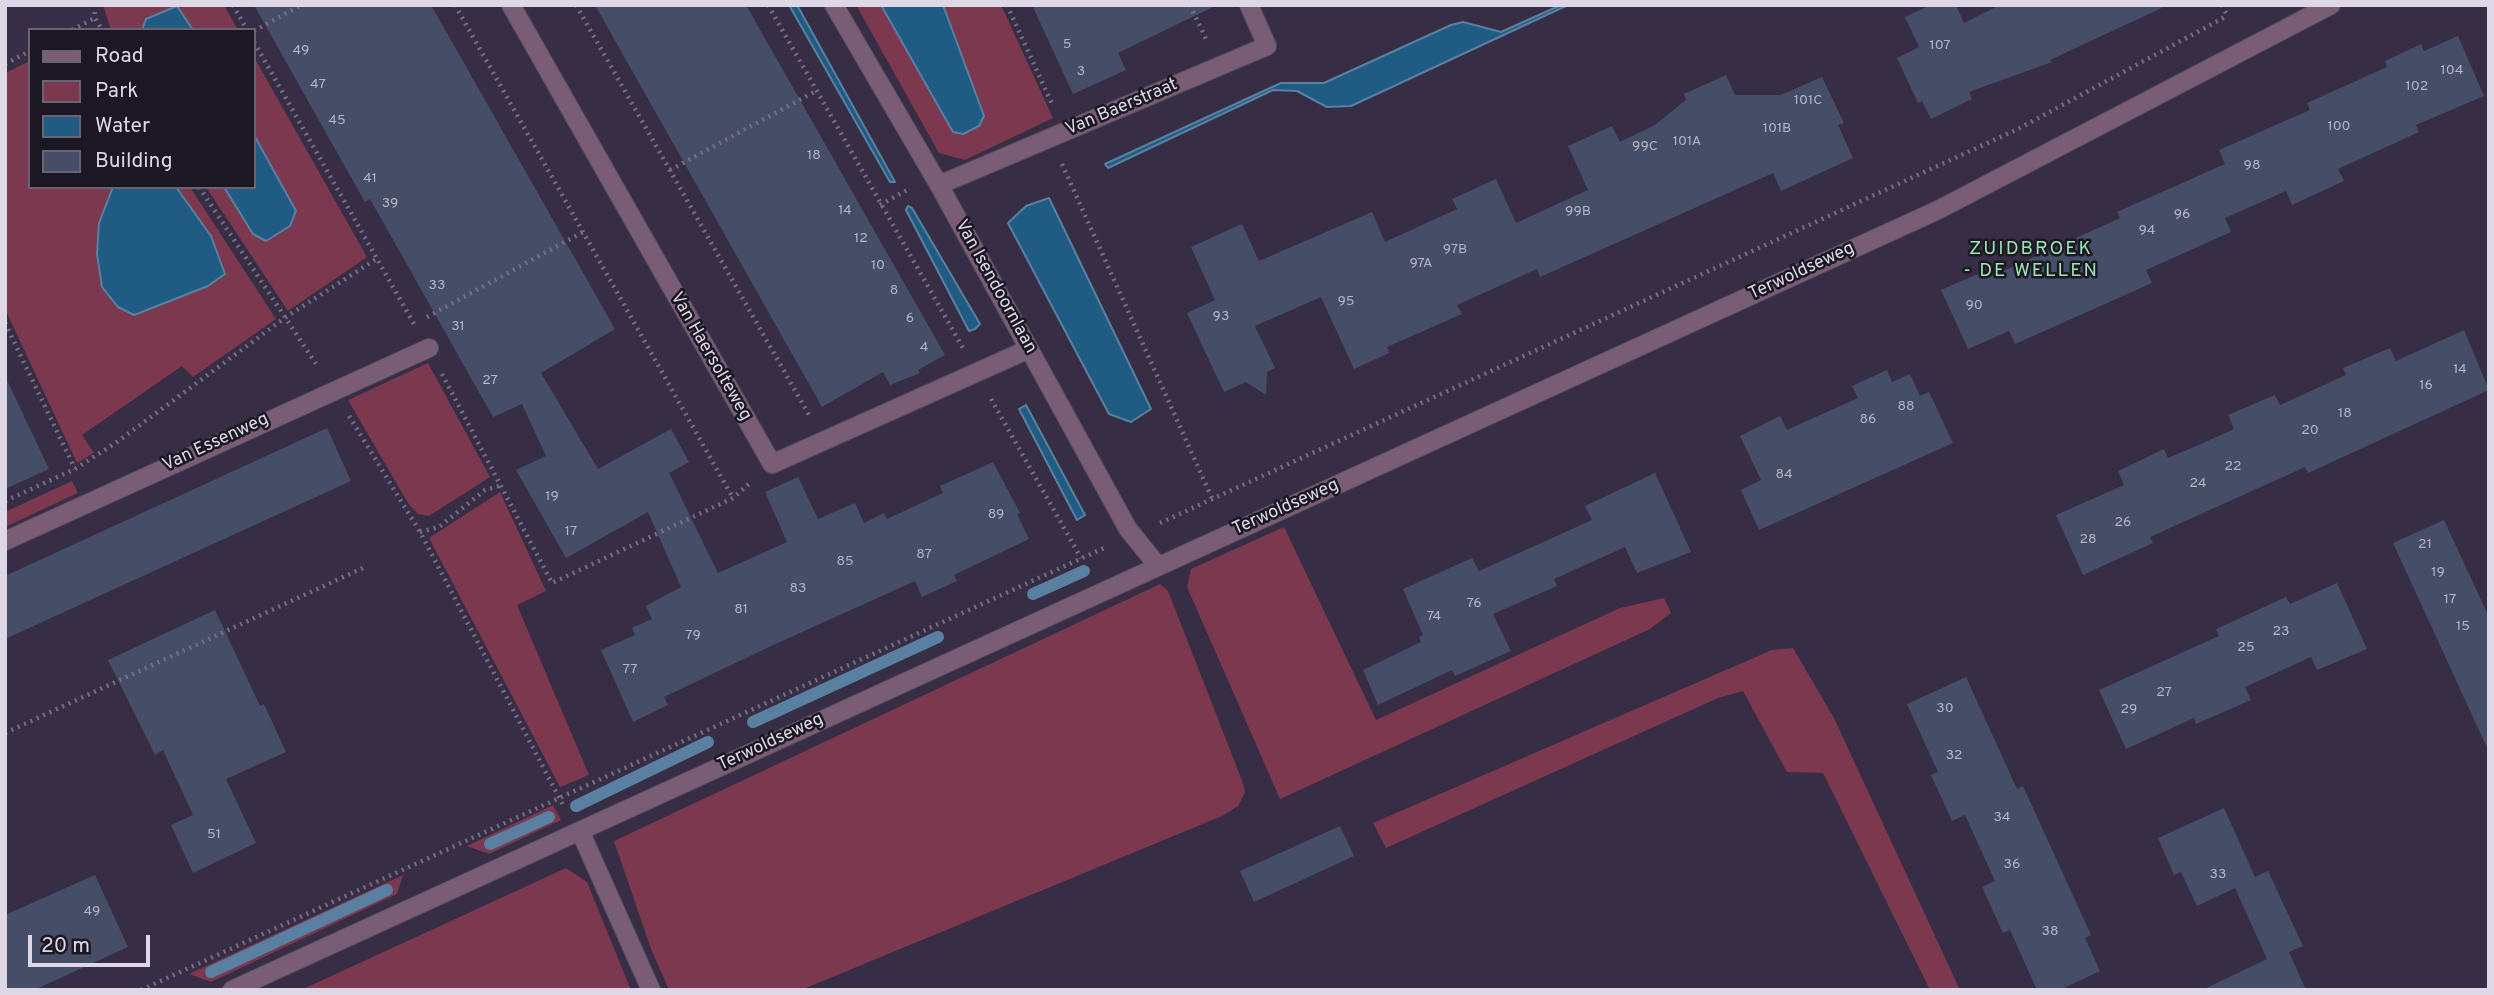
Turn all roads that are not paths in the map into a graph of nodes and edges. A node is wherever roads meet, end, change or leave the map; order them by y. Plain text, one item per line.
1 (511, 5) edge
2 (834, 5) edge
3 (2331, 5) edge
4 (1252, 6) edge
5 (2305, 11) edge
6 (939, 185) junction
7 (429, 348) road end
8 (1029, 349) junction
9 (5, 541) edge
10 (1158, 566) junction
11 (580, 831) junction
12 (232, 990) edge
13 (651, 990) edge

1 - 8 street, Van Haersolteweg
2 - 6 street, Van Isendoornlaan
3 - 5 street, Terwoldseweg
4 - 6 street, Van Baerstraat
5 - 10 street, Terwoldseweg
6 - 8 street, Van Isendoornlaan
7 - 9 street, Van Essenweg
8 - 10 street, Van Isendoornlaan
10 - 11 street, Terwoldseweg
11 - 12 street, Terwoldseweg
11 - 13 street

